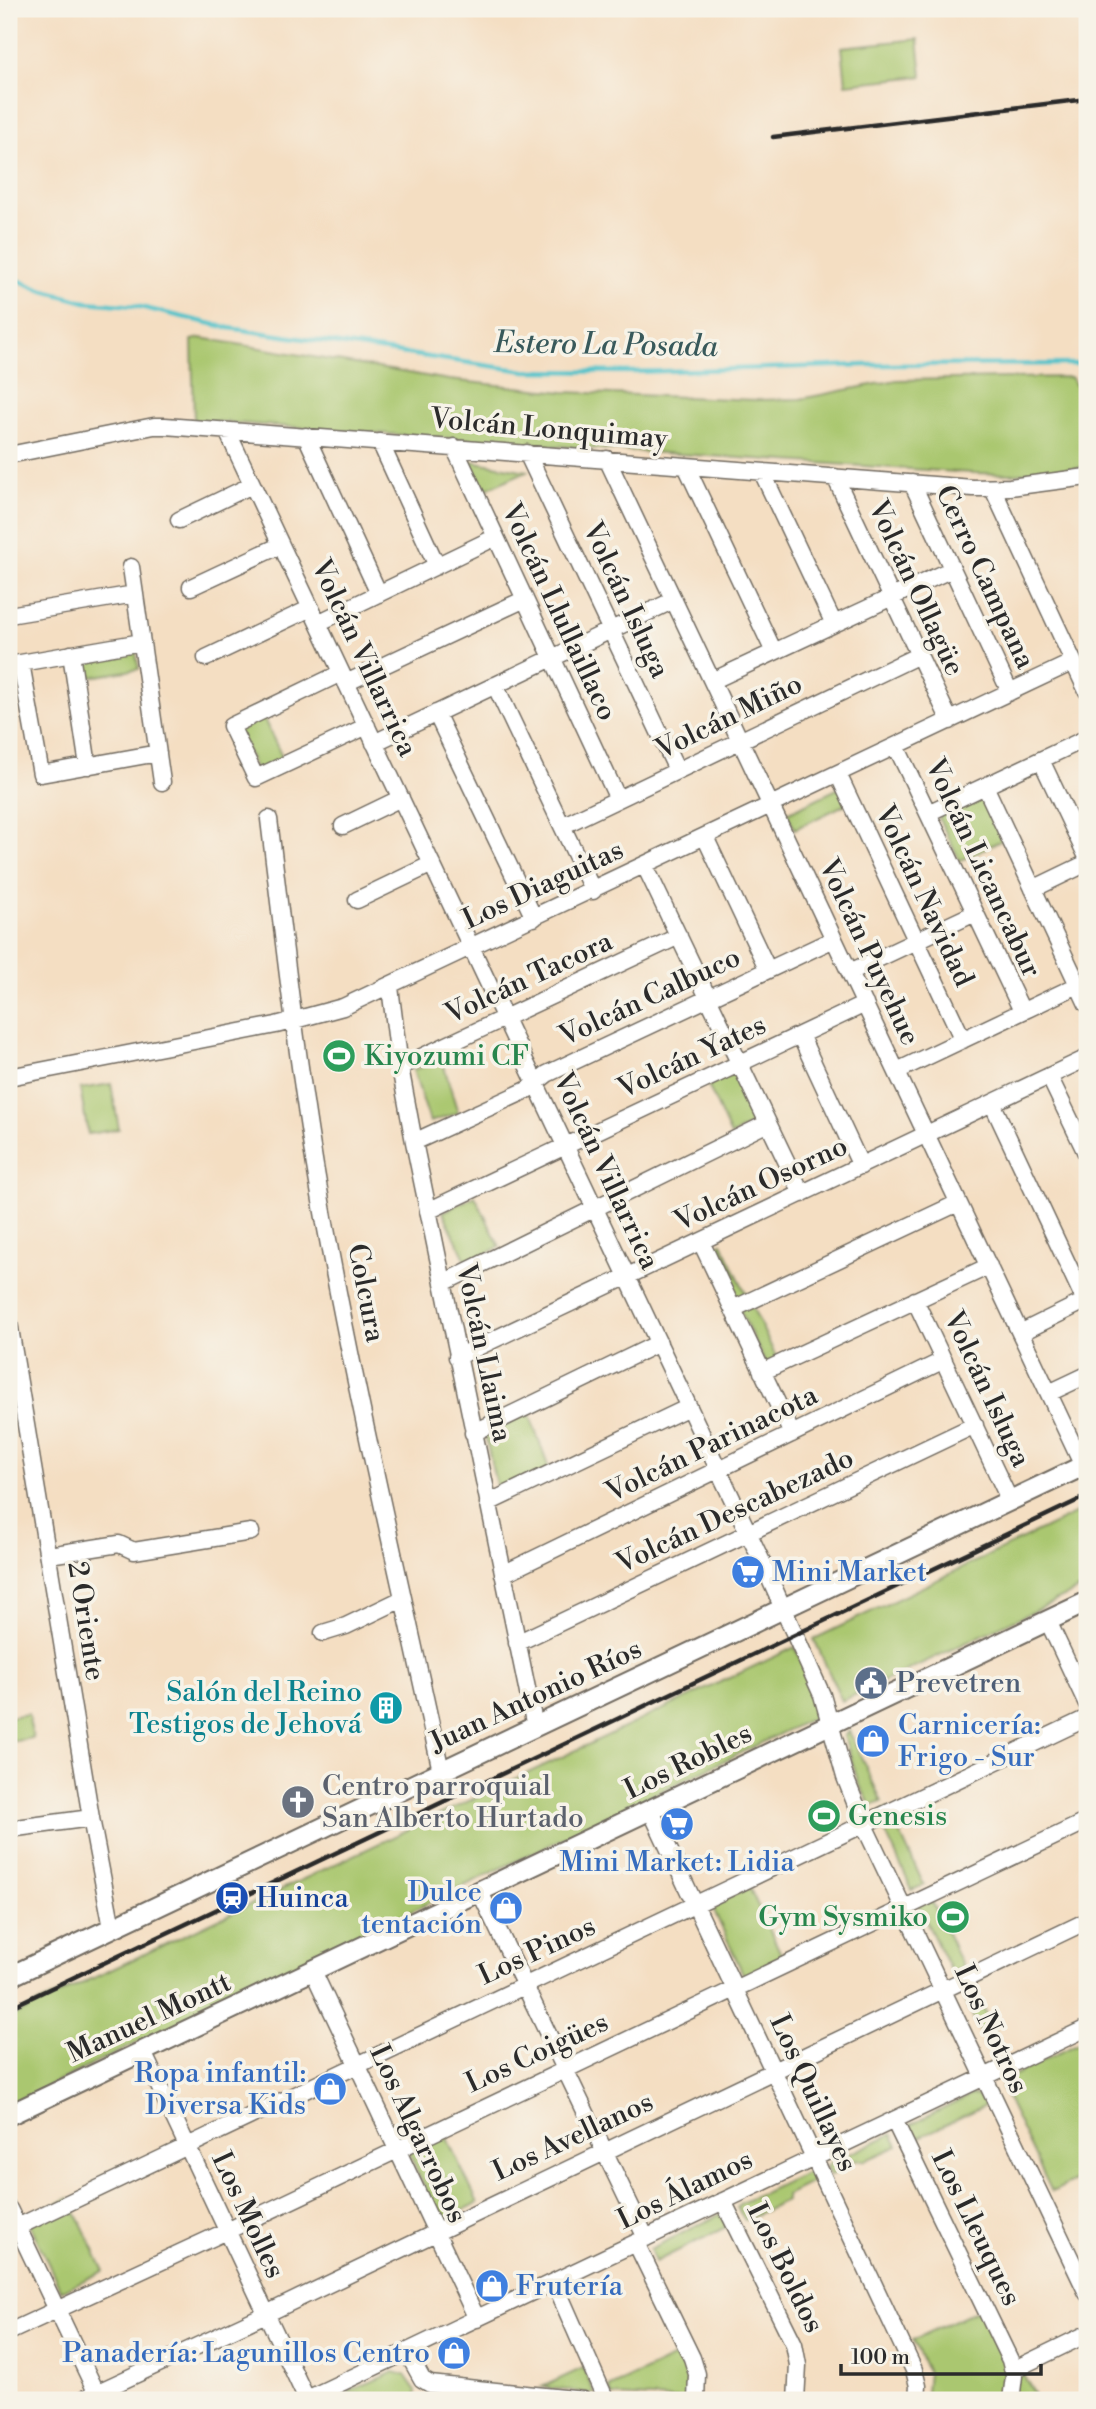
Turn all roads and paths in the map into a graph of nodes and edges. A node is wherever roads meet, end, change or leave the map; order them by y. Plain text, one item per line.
1 (227, 431) junction
2 (306, 436) junction
3 (380, 442) junction
4 (454, 447) junction
5 (527, 453) junction
6 (9, 455) edge
7 (607, 459) junction
8 (686, 466) junction
9 (762, 472) junction
10 (835, 477) junction
11 (1087, 477) edge
12 (912, 483) junction
13 (252, 485) junction
14 (993, 489) junction
15 (179, 520) dead end
16 (496, 537) junction
17 (281, 544) junction
18 (437, 566) junction
19 (131, 567) dead end
20 (952, 569) junction
21 (191, 587) dead end
22 (135, 594) junction
23 (379, 594) junction
24 (891, 597) junction
25 (525, 599) junction
26 (674, 600) junction
27 (310, 608) junction
28 (9, 615) edge
29 (318, 623) junction
30 (834, 624) junction
31 (611, 630) junction
32 (142, 642) junction
33 (774, 652) junction
34 (71, 654) junction
35 (919, 655) junction
36 (206, 658) dead end
37 (552, 658) junction
38 (1073, 662) junction
39 (15, 664) edge
40 (344, 678) junction
41 (712, 681) junction
42 (495, 685) junction
43 (1087, 691) edge
44 (1010, 692) junction
45 (436, 713) junction
46 (950, 721) junction
47 (366, 726) junction
48 (1087, 738) edge
49 (740, 740) junction
50 (374, 743) junction
51 (896, 746) junction
52 (158, 754) junction
53 (1041, 760) junction
54 (88, 766) junction
55 (677, 770) junction
56 (838, 774) junction
57 (162, 782) dead end
58 (985, 786) junction
59 (401, 798) junction
60 (618, 799) junction
61 (771, 806) junction
62 (928, 813) junction
63 (269, 819) dead end
64 (343, 826) dead end
65 (562, 826) junction
66 (705, 837) junction
67 (1087, 857) edge
68 (1087, 863) edge
69 (432, 864) junction
70 (645, 866) junction
71 (1033, 889) junction
72 (593, 891) junction
73 (357, 900) dead end
74 (975, 913) junction
75 (534, 918) junction
76 (679, 936) junction
77 (834, 939) junction
78 (916, 941) junction
79 (471, 948) junction
80 (768, 970) junction
81 (850, 972) junction
82 (1078, 985) junction
83 (390, 987) junction
84 (709, 998) junction
85 (865, 1004) junction
86 (1087, 1004) edge
87 (1022, 1012) junction
88 (505, 1018) junction
89 (294, 1020) junction
90 (800, 1035) junction
91 (963, 1040) junction
92 (1087, 1058) edge
93 (740, 1063) junction
94 (400, 1066) junction
95 (897, 1071) junction
96 (1049, 1076) junction
97 (9, 1077) edge
98 (536, 1083) junction
99 (992, 1103) junction
100 (768, 1123) junction
101 (927, 1135) junction
102 (414, 1142) junction
103 (566, 1146) junction
104 (1086, 1150) edge
105 (861, 1166) junction
106 (802, 1194) junction
107 (958, 1203) junction
108 (595, 1208) junction
109 (428, 1211) junction
110 (701, 1242) junction
111 (989, 1266) junction
112 (627, 1277) junction
113 (443, 1283) junction
114 (915, 1300) junction
115 (1086, 1300) edge
116 (733, 1309) junction
117 (9, 1322) edge
118 (1020, 1333) junction
119 (659, 1343) junction
120 (457, 1357) junction
121 (944, 1360) junction
122 (762, 1372) junction
123 (1087, 1375) edge
124 (1049, 1393) junction
125 (689, 1408) junction
126 (975, 1425) junction
127 (473, 1433) junction
128 (792, 1434) junction
129 (1085, 1465) edge
130 (719, 1470) junction
131 (1010, 1501) junction
132 (488, 1503) junction
133 (251, 1532) dead end
134 (749, 1534) junction
135 (49, 1555) junction
136 (503, 1574) junction
137 (402, 1599) junction
138 (1087, 1602) edge
139 (784, 1609) junction
140 (1048, 1620) junction
141 (323, 1633) dead end
142 (517, 1643) junction
143 (811, 1668) joint
144 (1087, 1704) edge
145 (1087, 1718) edge
146 (831, 1724) junction
147 (535, 1727) junction
148 (441, 1772) junction
149 (651, 1811) junction
150 (91, 1818) junction
151 (1087, 1821) edge
152 (864, 1825) junction
153 (9, 1829) edge
154 (480, 1892) junction
155 (695, 1905) junction
156 (904, 1908) junction
157 (1087, 1921) edge
158 (112, 1928) junction
159 (313, 1971) junction
160 (9, 1977) edge
161 (525, 1986) junction
162 (734, 1988) junction
163 (943, 1990) junction
164 (1087, 2028) edge
165 (143, 2052) junction
166 (357, 2066) junction
167 (565, 2069) junction
168 (773, 2071) junction
169 (984, 2077) junction
170 (9, 2115) edge
171 (894, 2120) junction
172 (187, 2147) junction
173 (396, 2148) junction
174 (604, 2151) junction
175 (814, 2158) junction
176 (723, 2201) junction
177 (9, 2209) edge
178 (13, 2229) edge
179 (227, 2231) junction
180 (436, 2231) junction
181 (641, 2240) junction
182 (554, 2282) junction
183 (1087, 2293) edge
184 (57, 2310) junction
185 (267, 2314) junction
186 (477, 2319) junction
187 (9, 2332) edge
188 (1087, 2334) edge
189 (407, 2352) junction
190 (1013, 2370) junction
191 (425, 2382) junction
192 (98, 2397) edge
193 (513, 2397) edge
194 (80, 2400) edge
195 (307, 2400) edge
196 (424, 2400) edge
197 (583, 2400) edge
198 (606, 2400) edge
199 (696, 2400) edge
200 (796, 2400) edge
201 (917, 2400) edge
202 (1011, 2400) edge

1 - 2 street, Volcán Lonquimay
1 - 6 street, Volcán Lonquimay
1 - 13 street, Volcán Villarrica
2 - 3 street, Volcán Lonquimay
2 - 23 street
3 - 4 street, Volcán Lonquimay
3 - 18 street
4 - 5 street, Volcán Lonquimay
4 - 16 street, Volcán Llullaillaco
5 - 7 street, Volcán Lonquimay
5 - 31 street, Volcán Isluga
7 - 8 street, Volcán Lonquimay
7 - 26 street, Volcán Puyehue
8 - 9 street, Volcán Lonquimay
8 - 33 street
9 - 10 street, Volcán Lonquimay
9 - 30 street
10 - 12 street, Volcán Lonquimay
10 - 24 street, Volcán Ollagüe
11 - 14 street, Volcán Lonquimay
12 - 14 street, Volcán Lonquimay
12 - 20 street, Cerro Campana
13 - 15 street
13 - 17 street, Volcán Villarrica
14 - 38 street
16 - 18 street
16 - 25 street, Volcán Llullaillaco
17 - 21 street
17 - 27 street, Volcán Villarrica
18 - 23 street
19 - 22 street
20 - 24 street
20 - 44 street, Cerro Campana
22 - 28 street
22 - 32 street
23 - 29 street
24 - 30 street
24 - 35 street, Volcán Ollagüe
25 - 37 street, Volcán Llullaillaco
25 - 40 street
26 - 31 street
26 - 41 street, Volcán Puyehue
27 - 29 street, Volcán Villarrica
27 - 36 street
29 - 40 street, Volcán Villarrica
30 - 33 street
31 - 37 street
31 - 55 street, Volcán Isluga
32 - 34 street
32 - 52 street
33 - 41 street
34 - 39 street
34 - 54 street
35 - 46 street, Volcán Ollagüe
35 - 49 street, Volcán Miño
37 - 42 street
37 - 60 street, Volcán Llullaillaco
38 - 43 street
38 - 44 street, Los Diaguitas
39 - 54 street
40 - 47 street, Volcán Villarrica
40 - 47 street
41 - 49 street, Volcán Puyehue
42 - 45 street
42 - 65 street
44 - 46 street, Los Diaguitas
45 - 50 street
45 - 75 street
46 - 51 street, Los Diaguitas
47 - 50 street, Volcán Villarrica
48 - 53 street
49 - 55 street, Volcán Miño
49 - 61 street, Volcán Puyehue
50 - 59 street, Volcán Villarrica
51 - 56 street, Los Diaguitas
51 - 62 street, Volcán Licancabur
52 - 54 street
52 - 57 street
53 - 58 street
53 - 67 street
55 - 60 street, Volcán Miño
56 - 61 street, Los Diaguitas
56 - 78 street, Volcán Navidad
58 - 62 street
58 - 71 street
59 - 64 street
59 - 69 street, Volcán Villarrica
60 - 65 street, Volcán Miño
61 - 66 street, Los Diaguitas
61 - 77 street, Volcán Puyehue
62 - 74 street, Volcán Licancabur
63 - 89 street, Colcura
65 - 72 street
66 - 70 street, Los Diaguitas
66 - 80 street
68 - 71 street
69 - 73 street
69 - 79 street, Volcán Villarrica
70 - 72 street, Los Diaguitas
70 - 76 street
71 - 82 street
72 - 75 street, Los Diaguitas
74 - 78 street
74 - 87 street, Volcán Licancabur
75 - 79 street, Los Diaguitas
76 - 84 street
76 - 88 street, Volcán Tacora
77 - 80 street, Volcán Calbuco
77 - 81 street, Volcán Puyehue
78 - 81 street
78 - 91 street, Volcán Navidad
79 - 83 street, Los Diaguitas
79 - 88 street, Volcán Villarrica
80 - 84 street, Volcán Calbuco
81 - 85 street, Volcán Puyehue
82 - 86 street
82 - 87 street
83 - 89 street, Los Diaguitas
83 - 94 street, Volcán Llaima
84 - 93 street
84 - 98 street, Volcán Calbuco
85 - 90 street, Volcán Yates
85 - 95 street, Volcán Puyehue
87 - 91 street
88 - 94 street, Volcán Tacora
88 - 98 street, Volcán Villarrica
89 - 97 street, Los Diaguitas
89 - 137 street, Colcura
90 - 93 street, Volcán Yates
90 - 105 street
91 - 95 street
92 - 96 street, Volcán Osorno
93 - 100 street
93 - 103 street, Volcán Yates
94 - 102 street, Volcán Llaima
95 - 101 street, Volcán Puyehue
96 - 99 street, Volcán Osorno
96 - 104 street
98 - 102 street, Volcán Calbuco
98 - 103 street, Volcán Villarrica
99 - 101 street, Volcán Osorno
99 - 115 street
100 - 106 street
100 - 108 street
101 - 105 street, Volcán Osorno
101 - 107 street, Volcán Puyehue
102 - 109 street, Volcán Llaima
103 - 108 street, Volcán Villarrica
103 - 109 street, Volcán Yates
105 - 106 street, Volcán Osorno
106 - 110 street, Volcán Osorno
107 - 111 street, Volcán Puyehue
107 - 116 street
108 - 112 street, Volcán Villarrica
108 - 113 street
109 - 113 street, Volcán Llaima
110 - 112 street, Volcán Osorno
110 - 116 street
111 - 114 street
111 - 118 street, Volcán Puyehue
112 - 119 street, Volcán Villarrica
112 - 120 street, Volcán Osorno
113 - 120 street, Volcán Llaima
114 - 121 street, Volcán Isluga
114 - 122 street
115 - 118 street
116 - 122 street
117 - 135 street, 2 Oriente
118 - 124 street, Volcán Puyehue
119 - 125 street, Volcán Villarrica
119 - 127 street
120 - 127 street, Volcán Llaima
121 - 126 street, Volcán Isluga
121 - 128 street, Volcán Parinacota
122 - 128 street
123 - 124 street
124 - 129 street, Volcán Puyehue
125 - 130 street, Volcán Villarrica
125 - 132 street
126 - 131 street, Volcán Isluga
126 - 134 street, Volcán Descabezado
127 - 132 street, Volcán Llaima
128 - 130 street, Volcán Parinacota
129 - 131 main road, Juan Antonio Ríos
130 - 134 street, Volcán Villarrica
130 - 136 street, Volcán Parinacota
131 - 139 main road, Juan Antonio Ríos
132 - 136 street, Volcán Llaima
133 - 135 street
134 - 139 street, Volcán Villarrica
134 - 142 street, Volcán Descabezado
135 - 150 street, 2 Oriente
136 - 142 street, Volcán Llaima
137 - 141 street
137 - 148 street, Colcura
138 - 140 main road, Los Robles
139 - 143 street, Volcán Villarrica
139 - 147 main road, Juan Antonio Ríos
140 - 144 street
140 - 146 main road, Los Robles
142 - 147 street, Volcán Llaima
143 - 146 street, Los Notros
145 - 152 street, Los Pinos
146 - 149 main road, Los Robles
146 - 152 street, Los Notros
147 - 148 main road, Juan Antonio Ríos
148 - 158 main road, Juan Antonio Ríos
149 - 154 main road, Los Robles
149 - 155 street, Los Quillayes
150 - 153 street
150 - 158 street, 2 Oriente
151 - 156 street, Los Coigües
152 - 155 street, Los Pinos
152 - 156 street, Los Notros
154 - 159 main road, Los Robles
154 - 161 street
155 - 161 street, Los Pinos
155 - 162 street, Los Quillayes
156 - 162 street, Los Coigües
156 - 163 street, Los Notros
157 - 163 street, Los Avellanos
158 - 160 main road, Juan Antonio Ríos
159 - 165 main road, Manuel Montt
159 - 166 street, Los Algarrobos
161 - 166 street, Los Pinos
161 - 167 street
162 - 167 street, Los Coigües
162 - 168 street, Los Quillayes
163 - 168 street, Los Avellanos
163 - 169 street, Los Notros
164 - 169 street, Los Álamos
165 - 170 main road, Manuel Montt
165 - 172 street, Los Molles
166 - 172 street, Los Pinos
166 - 173 street, Los Algarrobos
167 - 173 street, Los Coigües
167 - 174 street
168 - 174 street, Los Avellanos
168 - 175 street, Los Quillayes
169 - 171 street, Los Álamos
169 - 183 street, Los Notros
171 - 175 street, Los Álamos
171 - 190 street, Los Lleuques
172 - 178 street, Los Pinos
172 - 179 street, Los Molles
173 - 179 street, Los Coigües
173 - 180 street, Los Algarrobos
174 - 180 street, Los Avellanos
174 - 181 street
175 - 176 street, Los Álamos
175 - 201 street, Los Quillayes
176 - 181 street, Los Álamos
176 - 200 street, Los Boldos
177 - 178 street
178 - 184 street
179 - 184 street, Los Coigües
179 - 185 street, Los Molles
180 - 185 street, Los Avellanos
180 - 186 street, Los Algarrobos
181 - 182 street, Los Álamos
181 - 199 street
182 - 186 street, Los Álamos
182 - 198 street
184 - 187 street, Los Coigües
184 - 192 street
185 - 192 street, Los Avellanos
185 - 195 street, Los Molles
186 - 189 street, Los Álamos
188 - 190 street
189 - 191 street
189 - 195 street, Los Álamos
190 - 202 street, Los Lleuques
191 - 193 street
191 - 196 street
192 - 194 street, Los Avellanos
193 - 197 street

